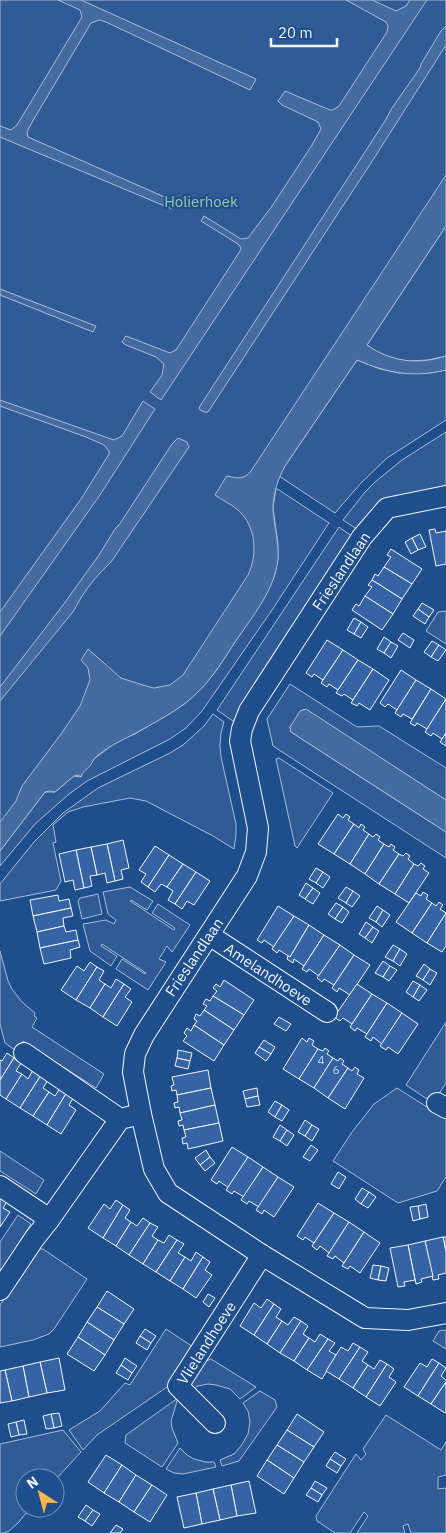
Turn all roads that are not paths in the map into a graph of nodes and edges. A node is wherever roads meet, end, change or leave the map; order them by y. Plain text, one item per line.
1 (446, 496) edge
2 (209, 935) junction
3 (327, 1012) dead end
4 (24, 1052) dead end
5 (141, 1114) junction
6 (120, 1119) junction
7 (0, 1186) edge
8 (49, 1220) junction
9 (262, 1255) junction
10 (0, 1290) edge
11 (446, 1313) edge
12 (215, 1423) dead end

1 - 2 street, Frieslandlaan
2 - 3 street, Amelandhoeve
2 - 5 street, Frieslandlaan
4 - 6 street
5 - 6 street
5 - 9 street, Frieslandlaan
6 - 8 street
7 - 8 street
8 - 10 street
9 - 11 street, Frieslandlaan
9 - 12 street, Vlielandhoeve

